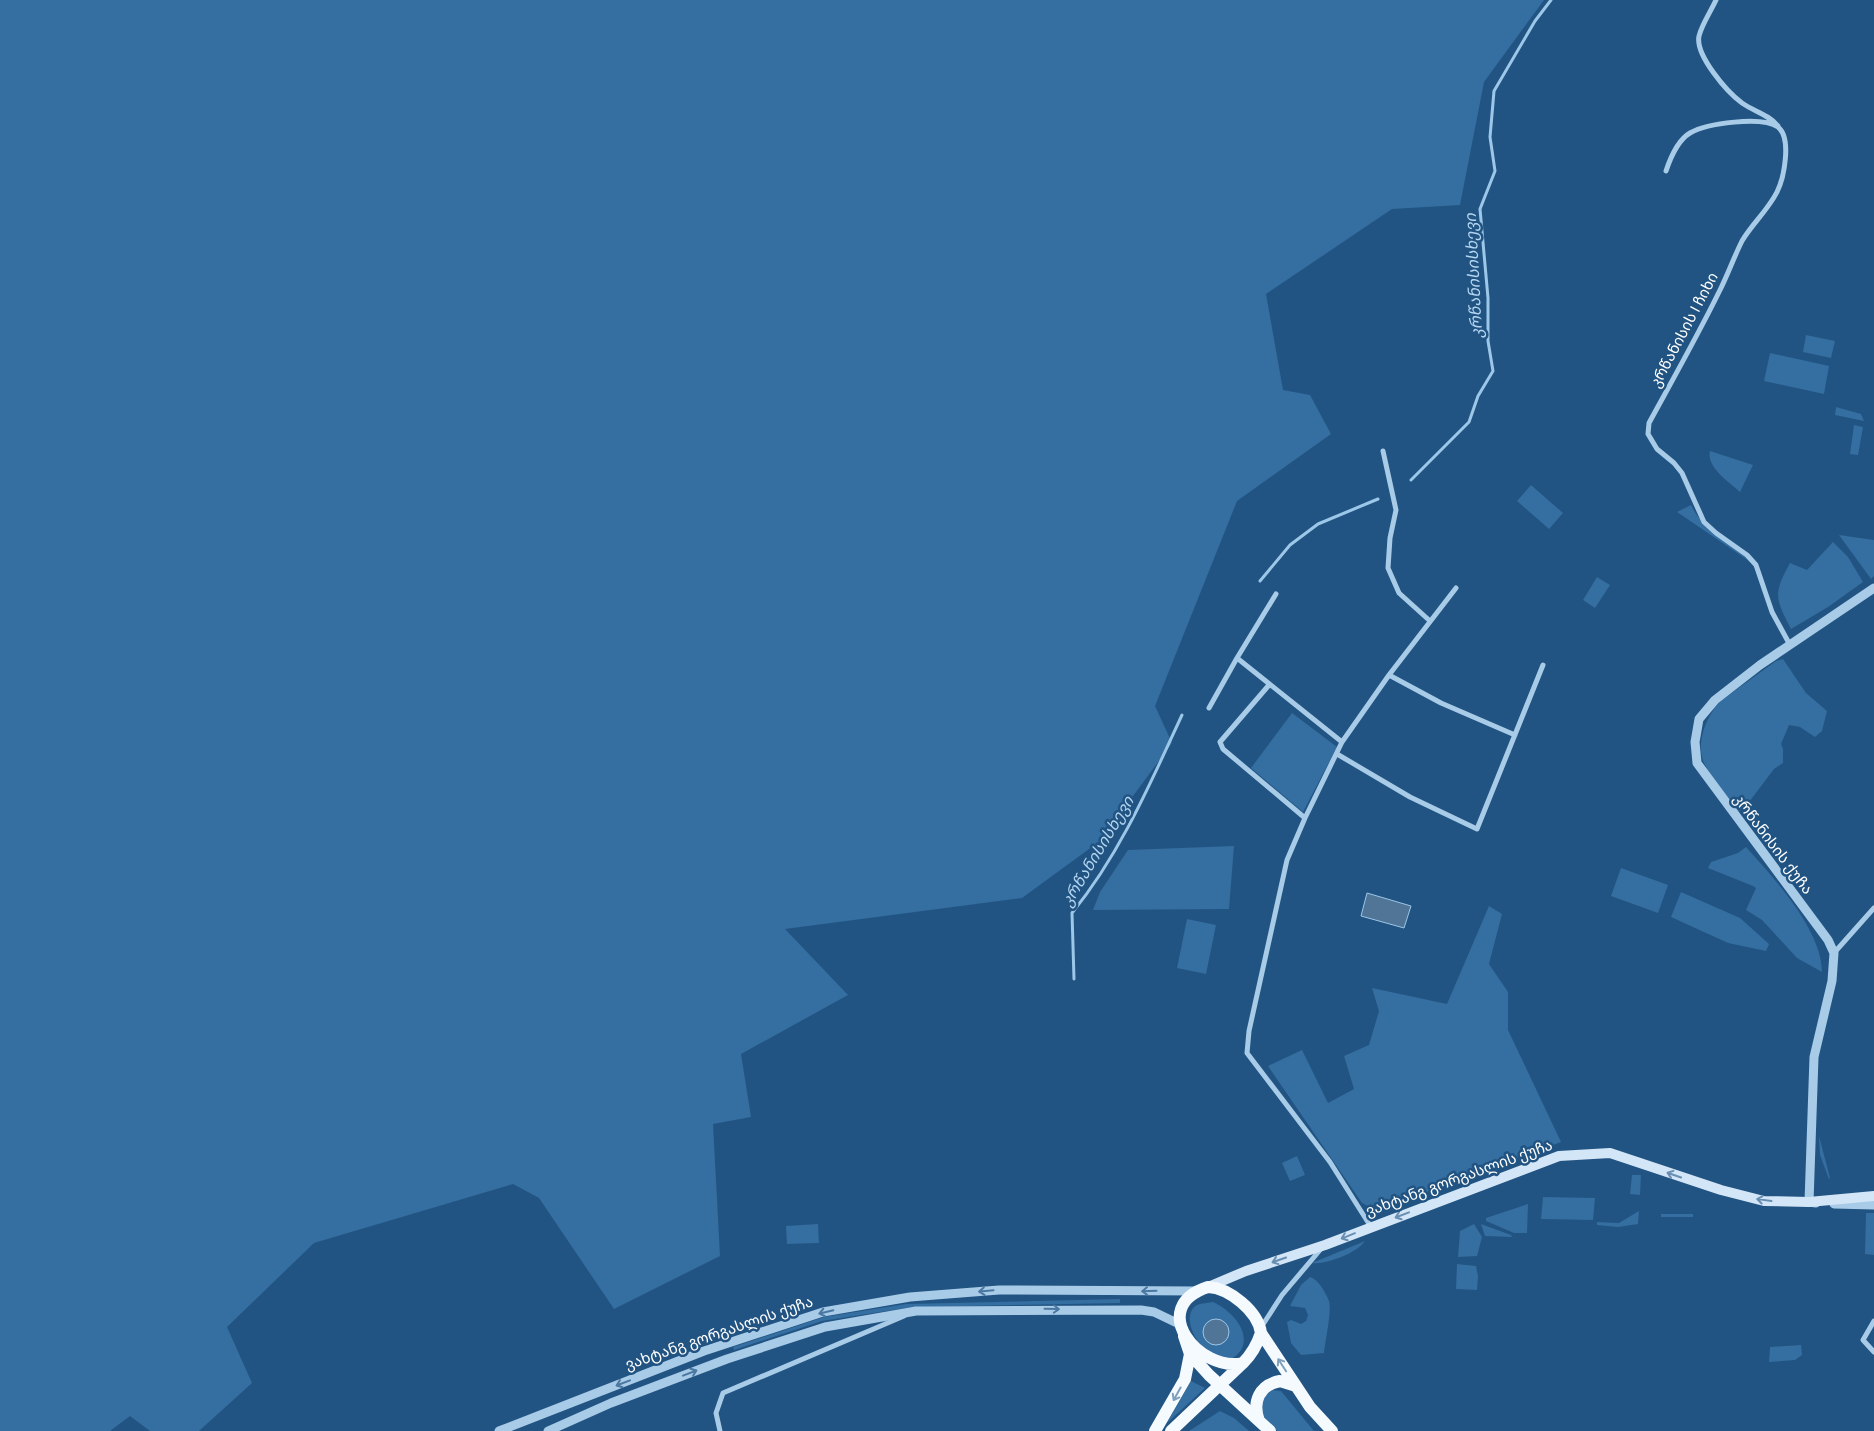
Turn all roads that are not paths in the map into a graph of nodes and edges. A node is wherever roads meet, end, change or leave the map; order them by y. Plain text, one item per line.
1 (1716, 0) edge
2 (1780, 129) junction
3 (1666, 171) dead end
4 (1383, 451) dead end
5 (1456, 588) dead end
6 (1874, 588) edge
7 (1276, 594) dead end
8 (1430, 621) junction
9 (1790, 645) junction
10 (1237, 658) junction
11 (1543, 665) dead end
12 (1389, 675) junction
13 (1269, 685) junction
14 (1209, 708) dead end
15 (1514, 735) junction
16 (1342, 742) junction
17 (1337, 754) junction
18 (1305, 818) junction
19 (1874, 907) edge
20 (1834, 953) junction
21 (1874, 1196) edge
22 (1809, 1202) junction
23 (1874, 1205) edge
24 (1371, 1227) junction
25 (1325, 1245) junction
26 (1203, 1289) junction
27 (916, 1311) junction
28 (1874, 1321) edge
29 (1181, 1329) junction
30 (1261, 1331) junction
31 (1874, 1352) edge
32 (1190, 1354) junction
33 (1243, 1363) junction
34 (1219, 1385) junction
35 (1296, 1386) junction
36 (1258, 1421) junction
37 (517, 1424) junction
38 (501, 1431) edge
39 (525, 1431) edge
40 (548, 1431) edge
41 (720, 1431) edge
42 (1154, 1431) edge
43 (1171, 1431) edge
44 (1270, 1431) edge
45 (1332, 1431) edge

1 - 2 street
2 - 3 street
2 - 9 street, კრწანისის I ჩიხი
4 - 8 street
5 - 8 street
6 - 9 street, კრწანისის ქუჩა
7 - 10 street
8 - 12 street
9 - 20 street, კრწანისის ქუჩა
10 - 13 street
10 - 14 street
11 - 15 street
12 - 15 street
12 - 16 street
13 - 16 street
13 - 18 street
15 - 17 street
16 - 17 street
17 - 18 street
18 - 24 street
19 - 20 street
20 - 22 street
21 - 22 main road, ვახტანგ გორგასლის ქუჩა
22 - 23 street, ვახტანგ გორგასლის ქუჩა
22 -> 24 main road, ვახტანგ გორგასლის ქუჩა
24 -> 25 main road, ვახტანგ გორგასლის ქუჩა
25 -> 26 main road, ვახტანგ გორგასლის ქუჩა
25 - 30 street, ვახტანგ გორგასლის ქუჩა
26 - 29 highway
26 - 30 highway
26 -> 37 street, ვახტანგ გორგასლის ქუჩა
27 -> 29 street, ვახტანგ გორგასლის ქუჩა
40 -> 27 street, ვახტანგ გორგასლის ქუჩა
27 - 41 street
28 - 31 street
29 - 32 highway
29 - 33 highway
30 - 33 highway
35 -> 30 highway
32 - 34 highway
32 -> 42 highway
33 - 34 highway
34 - 36 highway
34 - 43 highway
35 - 36 highway
35 - 45 highway
36 - 44 highway
37 - 38 street, ვახტანგ გორგასლის ქუჩა
37 - 39 street

